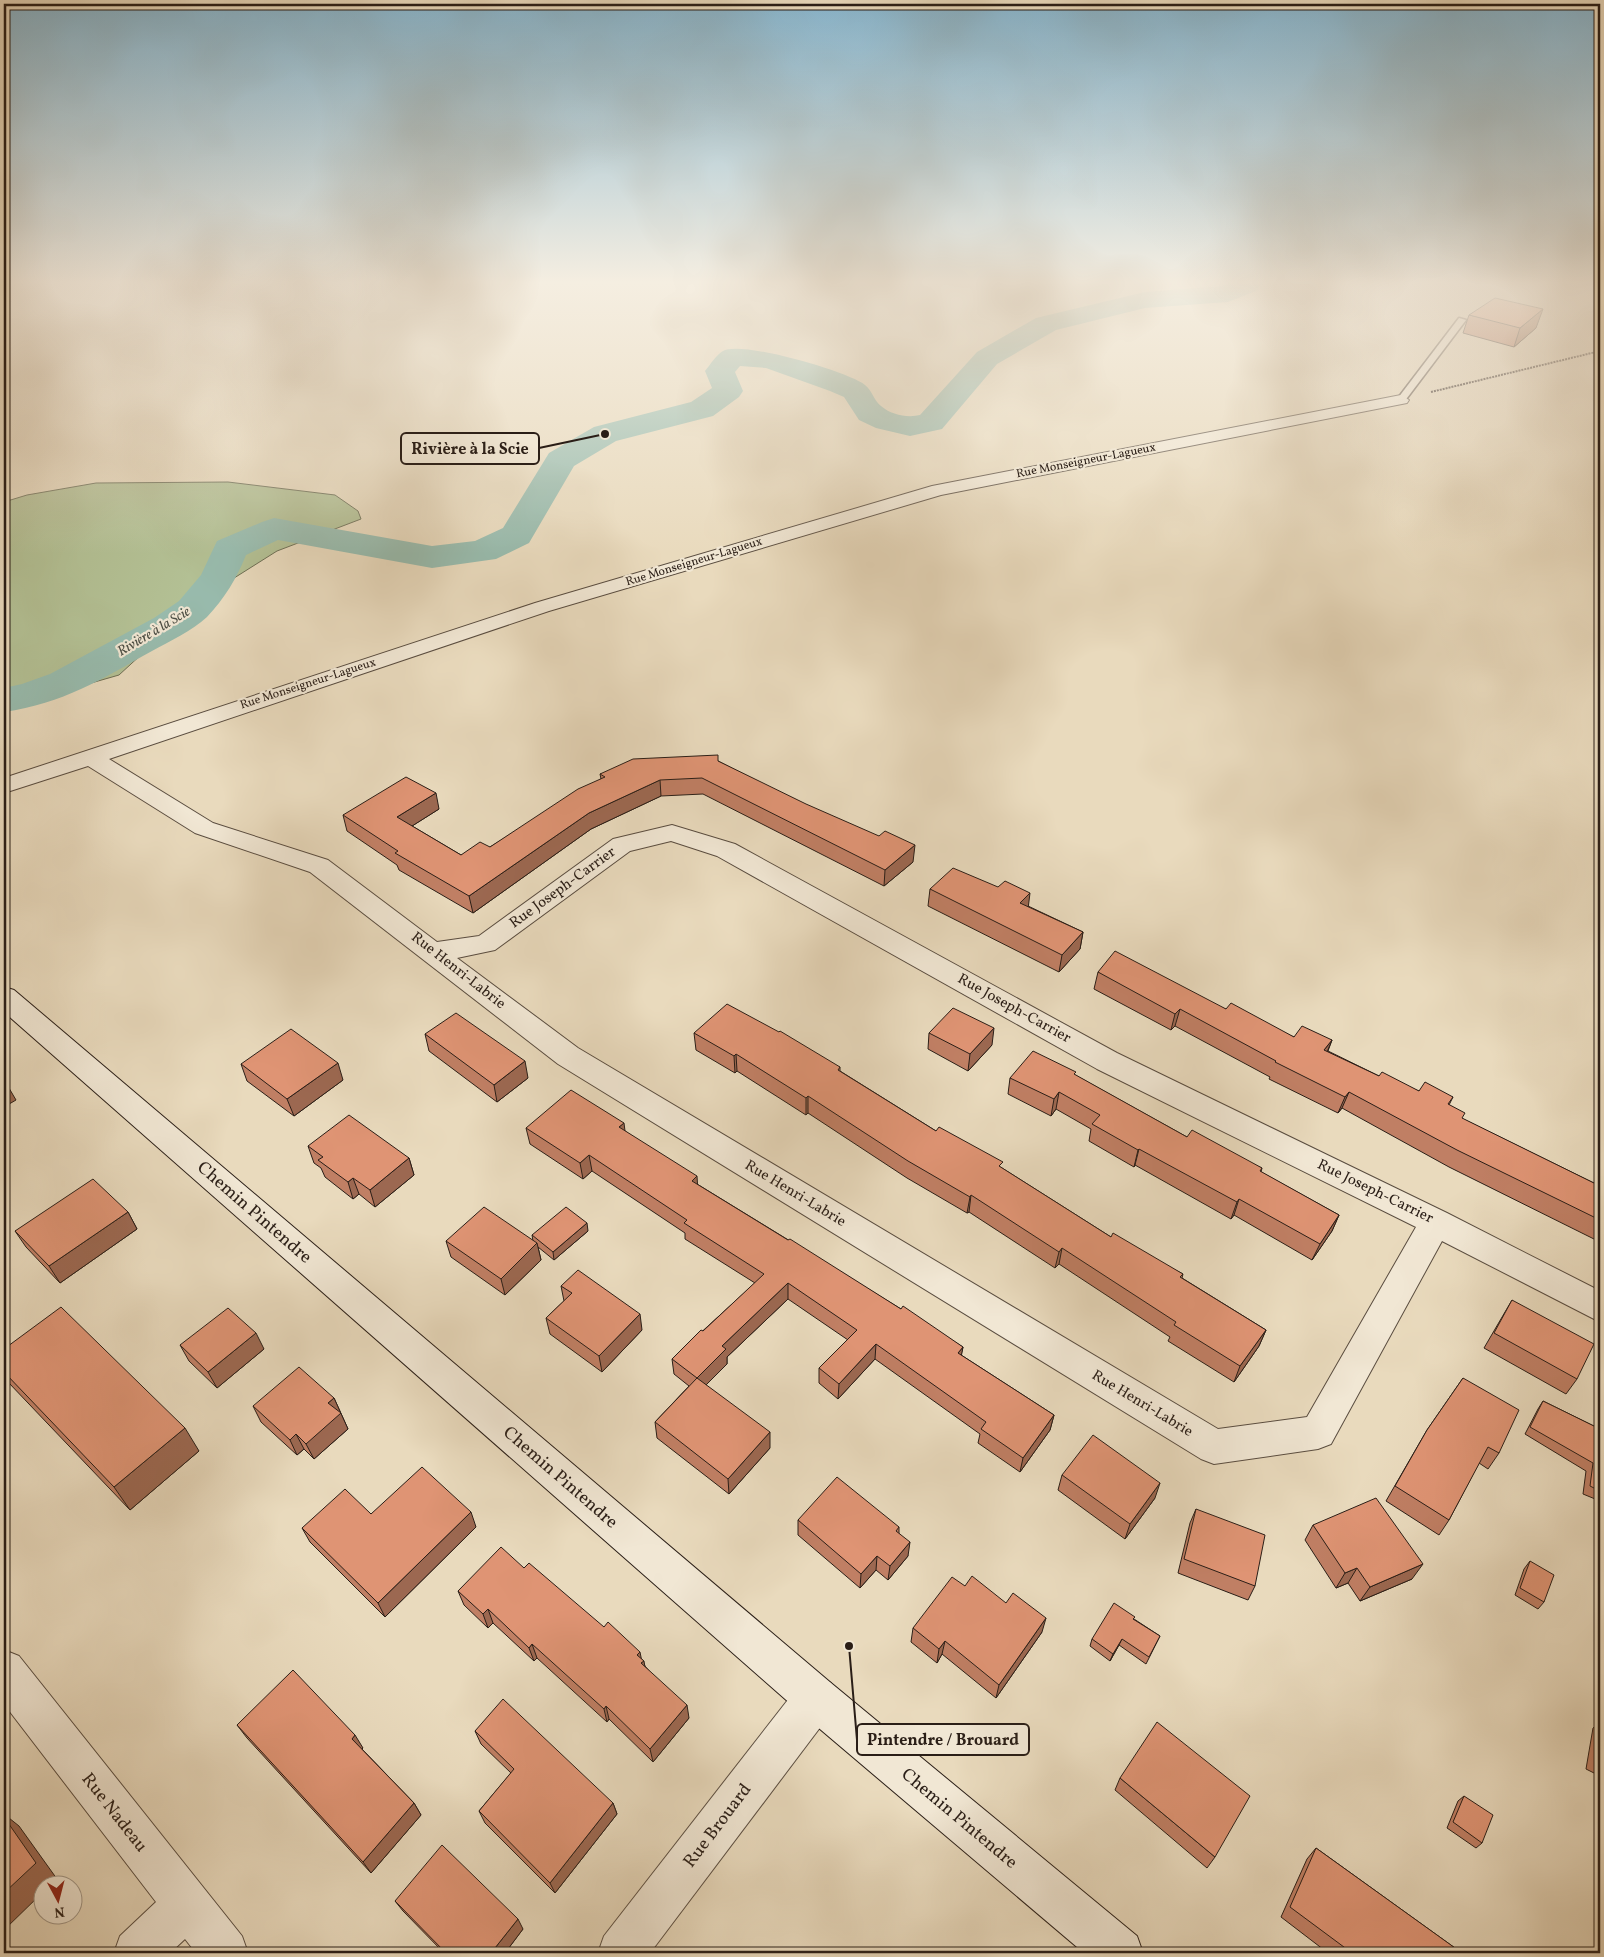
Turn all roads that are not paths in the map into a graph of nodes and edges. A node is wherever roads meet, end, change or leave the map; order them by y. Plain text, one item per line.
1 (1422, 371) edge
2 (1400, 400) joint
3 (89, 756) junction
4 (4, 786) edge
5 (435, 952) junction
6 (4, 997) edge
7 (1436, 1222) junction
8 (1600, 1307) edge
9 (4, 1671) edge
10 (816, 1698) junction
11 (186, 1906) junction
12 (136, 1953) edge
13 (225, 1953) edge
14 (621, 1953) edge
15 (1120, 1953) edge

1 - 2 lane
2 - 3 street, Rue Monseigneur-Lagueux
3 - 4 street, Rue Monseigneur-Lagueux
3 - 5 street, Rue Henri-Labrie
5 - 7 street, Rue Joseph-Carrier
5 - 7 street, Rue Henri-Labrie
6 - 10 street, Chemin Pintendre
7 - 8 street, Rue Joseph-Carrier
9 - 11 street, Rue Nadeau
10 - 14 street, Rue Brouard
10 - 15 street, Chemin Pintendre
11 - 12 street
11 - 13 street, Rue Nadeau

